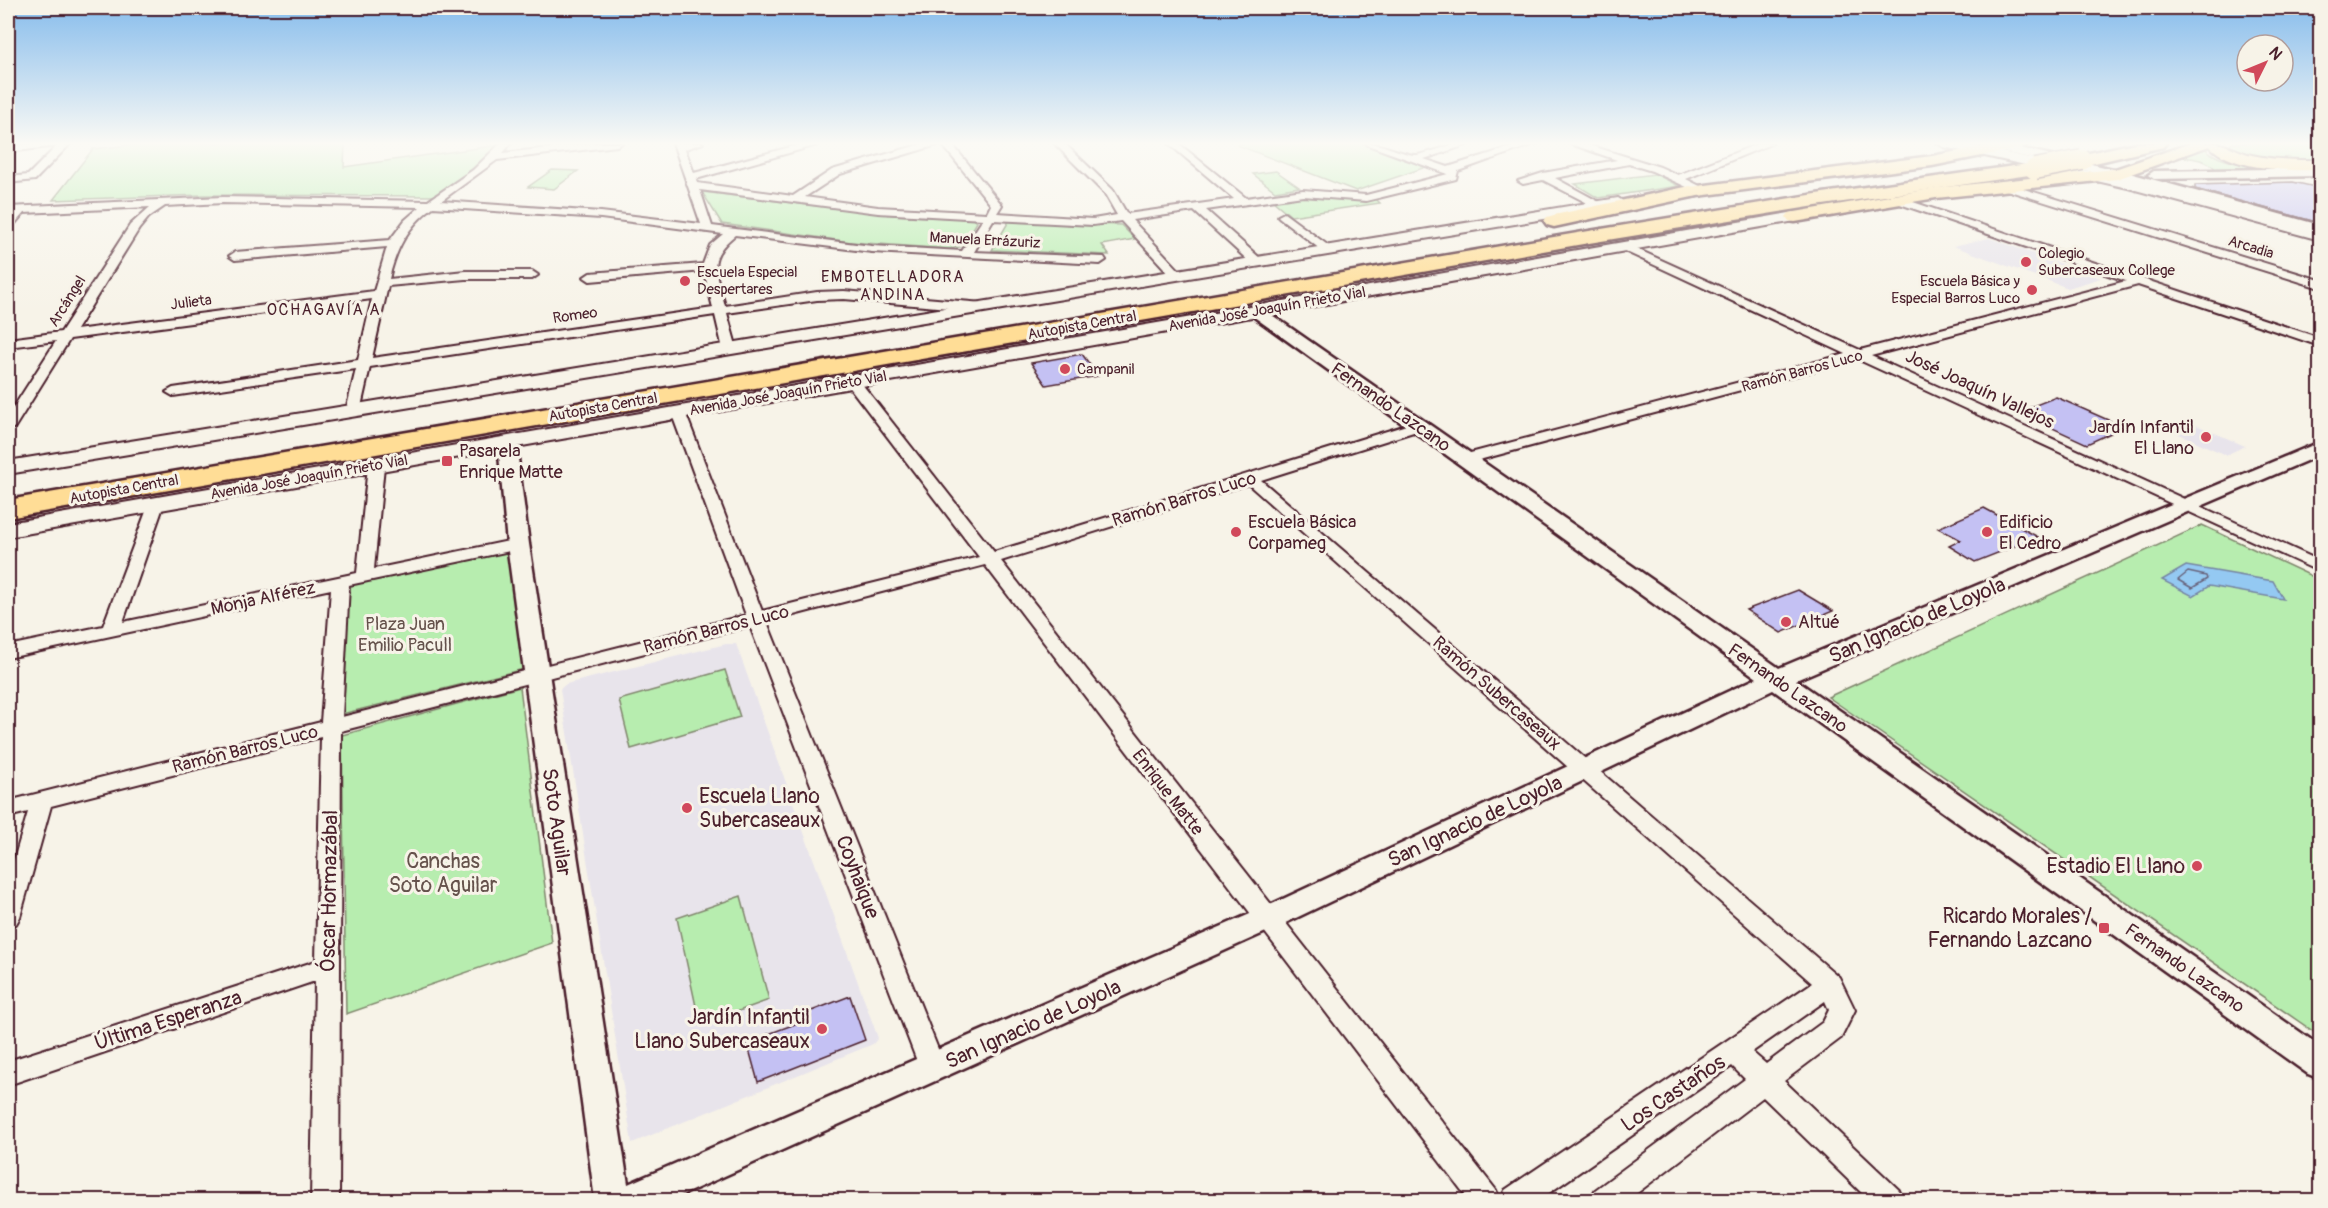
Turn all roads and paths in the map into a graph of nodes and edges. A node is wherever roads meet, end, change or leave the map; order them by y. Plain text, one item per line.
1 (438, 199) edge
2 (698, 199) edge
3 (791, 199) edge
4 (994, 199) edge
5 (1113, 199) edge
6 (1249, 199) edge
7 (1587, 199) edge
8 (1631, 199) edge
9 (1640, 199) edge
10 (1717, 199) edge
11 (1817, 199) edge
12 (1902, 199) edge
13 (2047, 199) edge
14 (2185, 199) edge
15 (2211, 199) edge
16 (794, 200) joint
17 (1242, 200) joint
18 (1898, 200) junction
19 (165, 201) junction
20 (432, 204) junction
21 (1599, 206) junction
22 (1196, 207) junction
23 (21, 209) junction
24 (8, 210) edge
25 (1284, 216) dead end
26 (991, 217) junction
27 (1123, 217) junction
28 (1795, 217) junction
29 (8, 225) edge
30 (708, 229) junction
31 (2320, 229) edge
32 (732, 232) junction
33 (2320, 235) edge
34 (1488, 237) junction
35 (1589, 237) junction
36 (393, 243) junction
37 (1624, 247) junction
38 (1329, 251) junction
39 (966, 255) junction
40 (235, 256) dead end
41 (1100, 260) dead end
42 (1257, 262) junction
43 (708, 267) junction
44 (532, 275) dead end
45 (1177, 275) junction
46 (590, 277) dead end
47 (2139, 281) junction
48 (2320, 284) edge
49 (381, 289) junction
50 (983, 307) junction
51 (1256, 311) junction
52 (719, 312) junction
53 (65, 335) junction
54 (2320, 342) edge
55 (8, 343) edge
56 (730, 349) junction
57 (1861, 356) junction
58 (364, 363) junction
59 (853, 382) junction
60 (173, 392) dead end
61 (353, 411) junction
62 (678, 412) junction
63 (1418, 426) junction
64 (8, 427) edge
65 (507, 442) junction
66 (2320, 448) edge
67 (1464, 459) junction
68 (376, 466) junction
69 (8, 468) edge
70 (1251, 478) junction
71 (8, 486) edge
72 (156, 504) junction
73 (2186, 506) junction
74 (8, 509) edge
75 (8, 530) edge
76 (518, 544) junction
77 (990, 559) junction
78 (2320, 567) edge
79 (365, 576) junction
80 (340, 582) junction
81 (756, 619) junction
82 (111, 630) junction
83 (8, 652) edge
84 (536, 675) junction
85 (1776, 679) junction
86 (331, 727) junction
87 (1585, 770) junction
88 (42, 801) junction
89 (8, 809) edge
90 (8, 917) edge
91 (1267, 919) junction
92 (328, 967) junction
93 (1830, 984) junction
94 (1734, 1051) junction
95 (2320, 1064) edge
96 (933, 1068) junction
97 (8, 1073) edge
98 (1766, 1081) junction
99 (325, 1200) edge
100 (613, 1200) edge
101 (632, 1200) edge
102 (1486, 1200) edge
103 (1515, 1200) edge
104 (1605, 1200) edge
105 (1889, 1200) edge

1 - 20 street
2 - 30 street
3 - 16 street, Manuela Errázuriz
4 - 26 street
5 - 27 street
6 - 17 street, Manuela Errázuriz
7 - 21 street
8 - 21 main road
9 - 34 highway
10 - 34 highway, Autopista Central
11 - 35 highway, Autopista Central, bridge
12 - 18 main road, Avenida José Joaquín Prieto Vial
13 - 48 street, Arcadia
14 - 33 main road
15 - 31 street
16 - 26 street, Manuela Errázuriz
17 - 22 street, Manuela Errázuriz
18 - 28 main road, Avenida José Joaquín Prieto Vial
18 - 47 street
19 - 20 street, Manuela Errázuriz
19 - 23 street, Manuela Errázuriz
19 - 53 street, Arcángel
20 - 30 street, Manuela Errázuriz
20 - 36 street
21 - 38 main road
22 - 27 street, Manuela Errázuriz
22 - 42 street
23 - 24 street, Manuela Errázuriz
23 - 29 street
25 - 38 street
26 - 27 street, Manuela Errázuriz
26 - 39 street
27 - 45 street
28 - 35 highway
28 - 37 main road, Avenida José Joaquín Prieto Vial
30 - 32 street, Manuela Errázuriz
32 - 39 street, Manuela Errázuriz
32 - 43 street
34 - 71 highway, Autopista Central
35 - 74 highway, Autopista Central
36 - 40 street
36 - 49 street
37 - 51 main road, Avenida José Joaquín Prieto Vial
37 - 57 street, José Joaquín Vallejos
38 - 42 main road
39 - 41 street, Manuela Errázuriz
42 - 45 main road
43 - 46 street
43 - 52 street
44 - 49 street, Julieta
45 - 50 main road
47 - 54 street
47 - 57 street, Ramón Barros Luco
49 - 53 street, Julieta
49 - 58 street
50 - 52 street, Romeo
50 - 56 main road
51 - 59 main road, Avenida José Joaquín Prieto Vial
51 - 63 street, Fernando Lazcano
52 - 56 street
52 - 58 street, Romeo
53 - 55 street, Julieta
53 - 64 street, Arcángel
56 - 61 main road
57 - 67 street, Ramón Barros Luco
57 - 73 street, José Joaquín Vallejos
58 - 60 street, Romeo
58 - 61 street
59 - 62 main road, Avenida José Joaquín Prieto Vial
59 - 77 street, Enrique Matte
61 - 69 main road
62 - 65 main road, Avenida José Joaquín Prieto Vial
62 - 81 street, Coyhaique
63 - 67 street, Fernando Lazcano
63 - 70 street, Ramón Barros Luco
65 - 68 main road, Avenida José Joaquín Prieto Vial
65 - 76 street, Soto Aguilar
66 - 73 street, San Ignacio de Loyola
67 - 85 street, Fernando Lazcano
68 - 72 main road, Avenida José Joaquín Prieto Vial
68 - 79 street
70 - 77 street, Ramón Barros Luco
70 - 87 street, Ramón Subercaseaux
72 - 75 main road, Avenida José Joaquín Prieto Vial
72 - 82 street
73 - 78 street, José Joaquín Vallejos
73 - 85 street, San Ignacio de Loyola
76 - 79 street, Monja Alférez
76 - 84 street, Soto Aguilar
77 - 81 street, Ramón Barros Luco
77 - 91 street, Enrique Matte
79 - 80 street, Monja Alférez
80 - 82 street, Monja Alférez
80 - 86 street, Óscar Hormazábal
81 - 84 street, Ramón Barros Luco
81 - 96 street, Coyhaique
82 - 83 street, Monja Alférez
84 - 86 street, Ramón Barros Luco
84 - 100 street, Soto Aguilar
85 - 87 street, San Ignacio de Loyola
85 - 95 street, Fernando Lazcano
86 - 88 street, Ramón Barros Luco
86 - 92 street, Óscar Hormazábal
87 - 91 street, San Ignacio de Loyola
87 - 93 street, Ramón Subercaseaux
88 - 89 street, Ramón Barros Luco
88 - 90 street
91 - 96 street, San Ignacio de Loyola
91 - 102 street, Enrique Matte
92 - 97 street, Última Esperanza
92 - 99 street, Óscar Hormazábal
93 - 94 street, Los Castaños
93 - 98 street, Ramón Subercaseaux
94 - 98 street
94 - 103 street, Los Castaños
96 - 101 street, San Ignacio de Loyola
98 - 104 street
98 - 105 street

